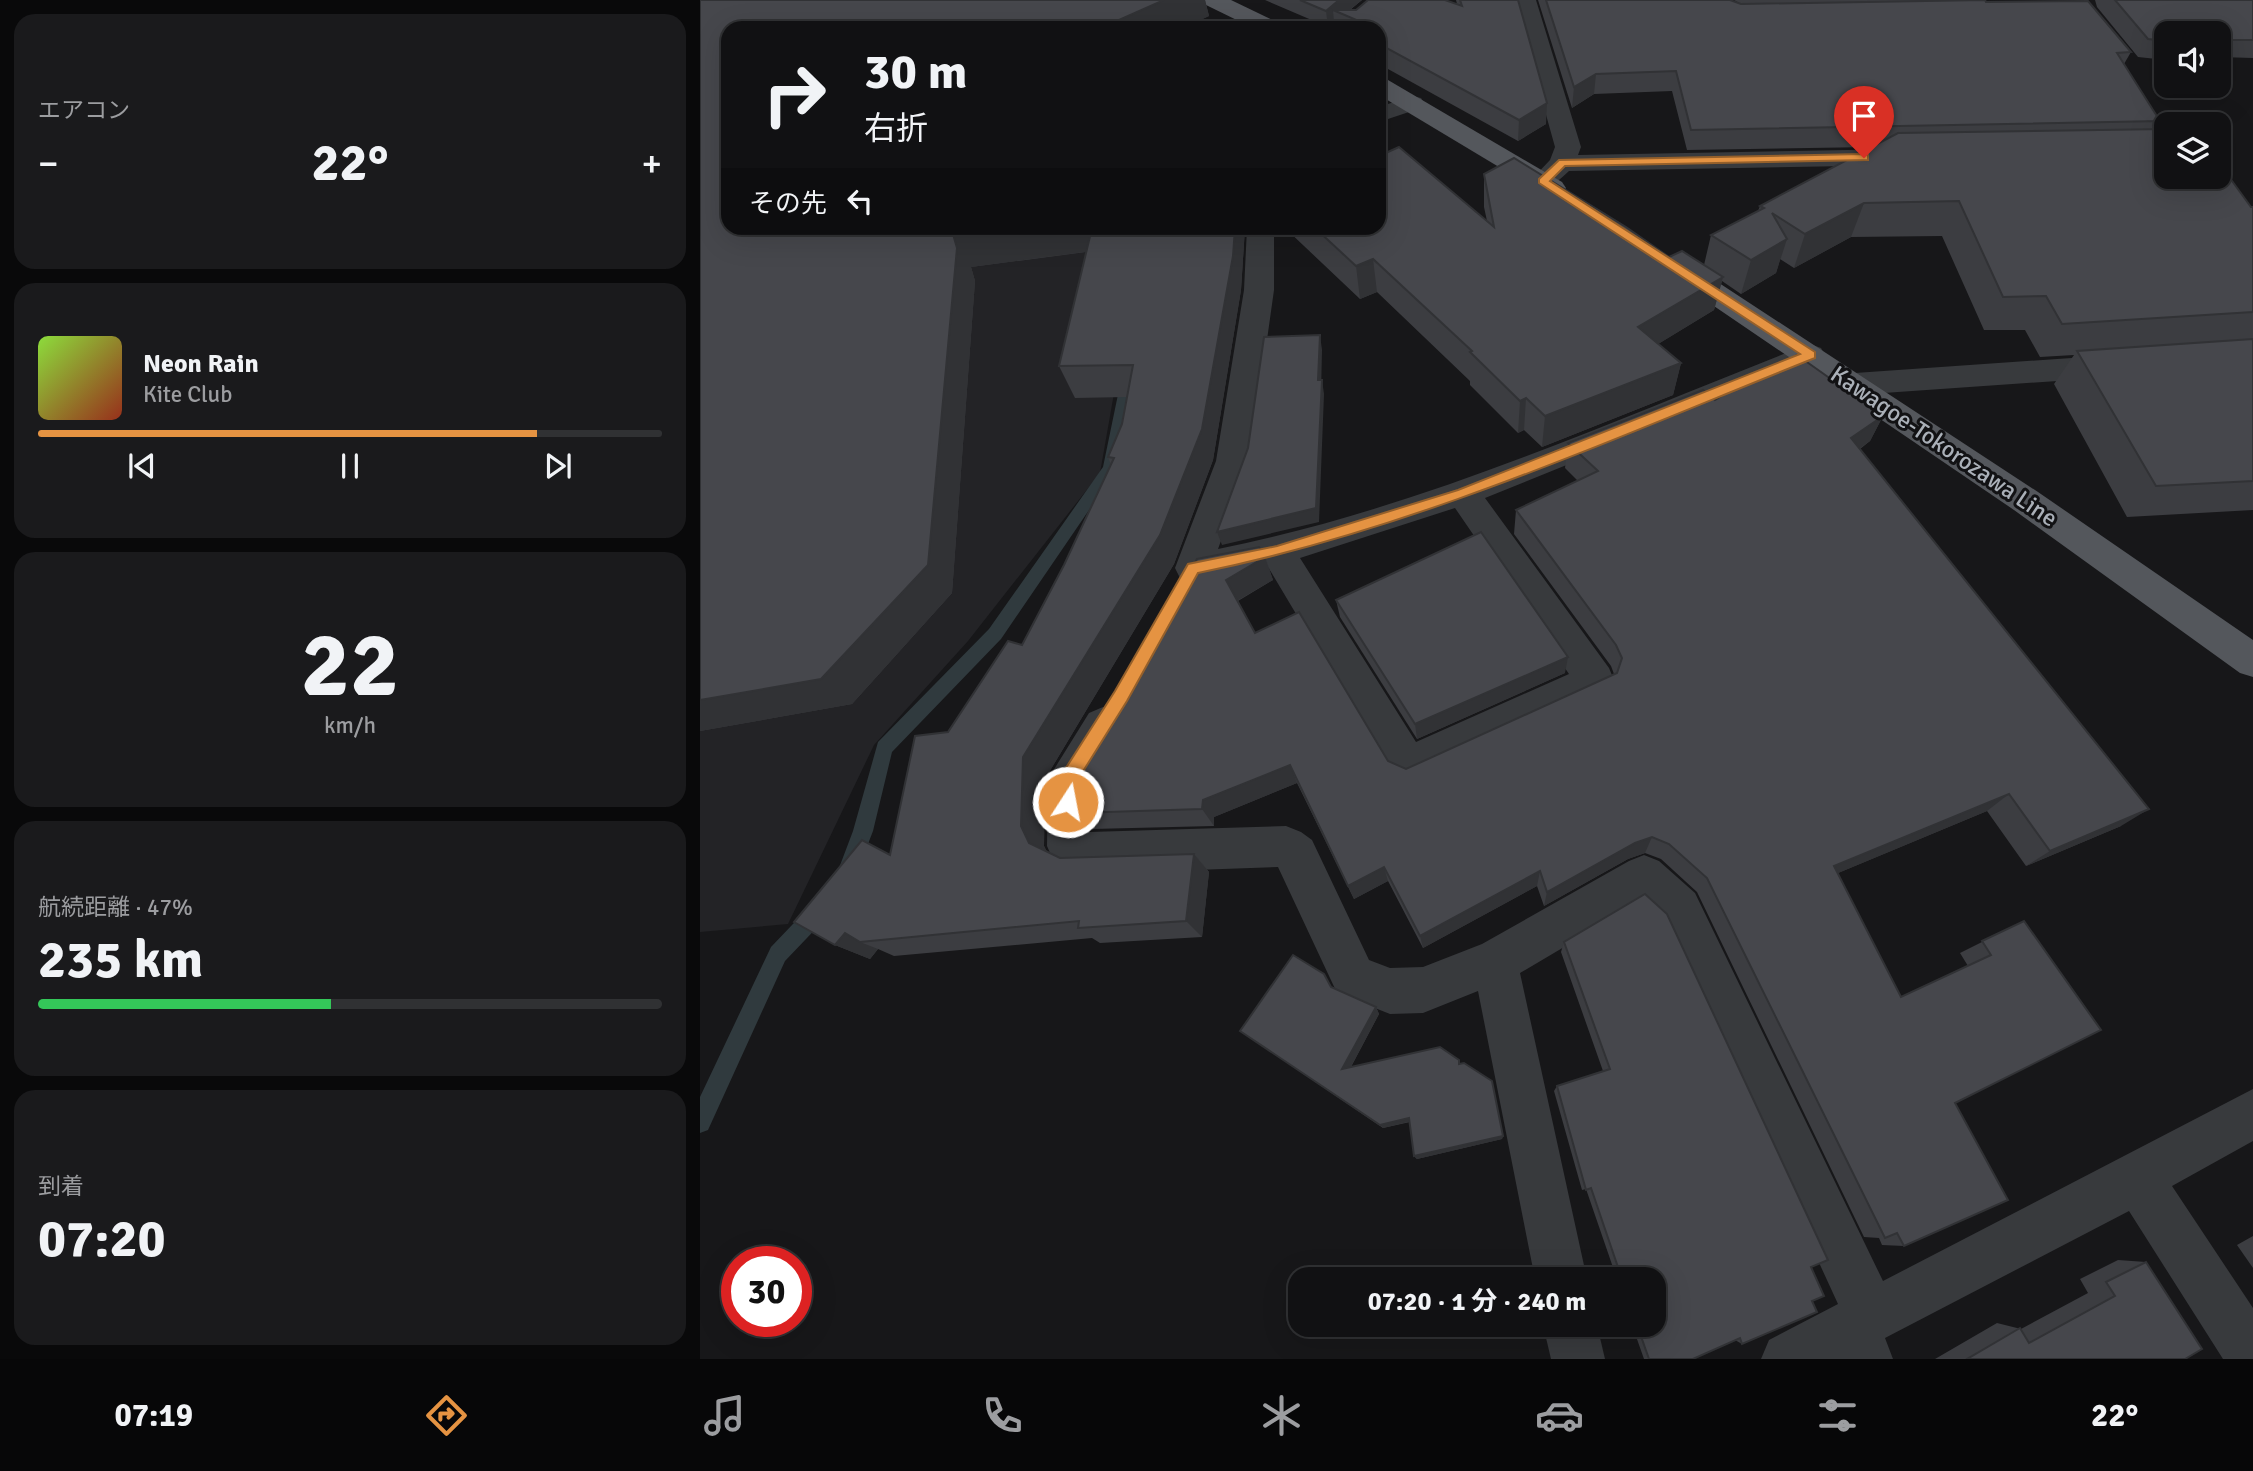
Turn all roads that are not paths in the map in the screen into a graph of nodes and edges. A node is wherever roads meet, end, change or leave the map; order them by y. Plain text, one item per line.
1 (1214, 0) edge
2 (1525, 0) edge
3 (1257, 21) edge
4 (1386, 89) edge
5 (1412, 103) junction
6 (1386, 112) edge
7 (1933, 156) edge
8 (1553, 172) junction
9 (1578, 204) edge
10 (1260, 235) edge
11 (1647, 249) edge
12 (1810, 355) junction
13 (2143, 364) edge
14 (1855, 384) junction
15 (1463, 494) junction
16 (1277, 551) junction
17 (2249, 656) edge
18 (1121, 696) edge
19 (1495, 962) junction
20 (2253, 1114) edge
21 (2137, 1178) junction
22 (1559, 1267) edge
23 (1862, 1333) edge
24 (1573, 1337) edge
25 (2253, 1357) edge
26 (1578, 1359) edge
27 (1788, 1359) edge

1 - 3 main road
2 - 8 street
4 - 5 main road
5 - 6 street
5 - 8 main road
7 - 8 street
8 - 9 main road
10 - 16 street
11 - 12 main road, Kawagoe-Tokorozawa Line
12 - 14 main road, Kawagoe-Tokorozawa Line
12 - 15 street
13 - 14 street
14 - 17 main road, Kawagoe-Tokorozawa Line
15 - 16 street
15 - 16 street
18 - 19 street
19 - 22 street
19 - 23 street
20 - 21 street
21 - 23 street
21 - 25 street
23 - 27 street
24 - 26 street

